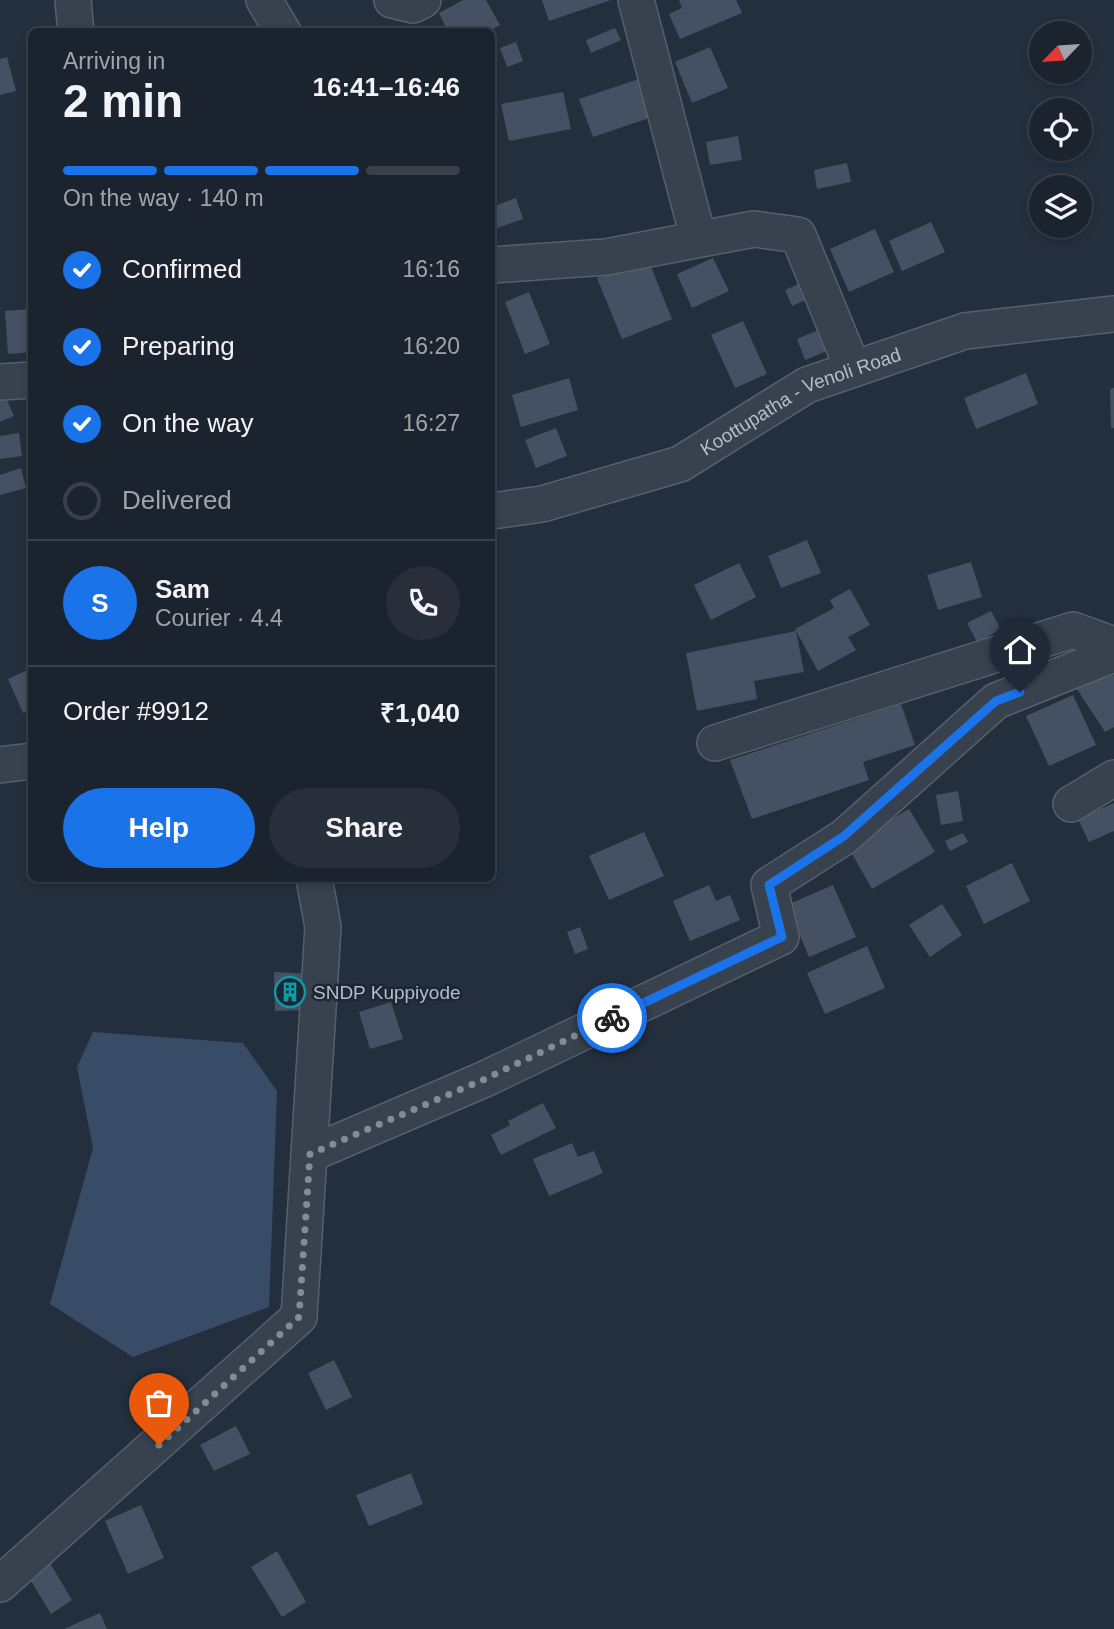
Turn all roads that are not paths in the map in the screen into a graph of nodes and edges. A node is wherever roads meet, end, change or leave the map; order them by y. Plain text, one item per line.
1 (74, 0) edge
2 (264, 0) edge
3 (636, 0) edge
4 (76, 28) edge
5 (281, 28) edge
6 (698, 237) junction
7 (495, 265) edge
8 (1114, 314) edge
9 (853, 369) junction
10 (28, 380) edge
11 (0, 382) edge
12 (495, 511) edge
13 (1114, 645) edge
14 (1114, 654) edge
15 (715, 743) dead end
16 (28, 762) edge
17 (0, 765) edge
18 (1114, 778) edge
19 (1071, 804) dead end
20 (315, 882) edge
21 (310, 1154) junction
22 (0, 1584) edge

1 - 4 street
2 - 5 street
3 - 6 street
6 - 7 street
6 - 9 street
8 - 9 street, Koottupatha - Venoli Road
9 - 12 street, Koottupatha - Venoli Road
10 - 11 street
13 - 15 street
14 - 21 street
16 - 17 street
18 - 19 street
20 - 21 street
21 - 22 street

